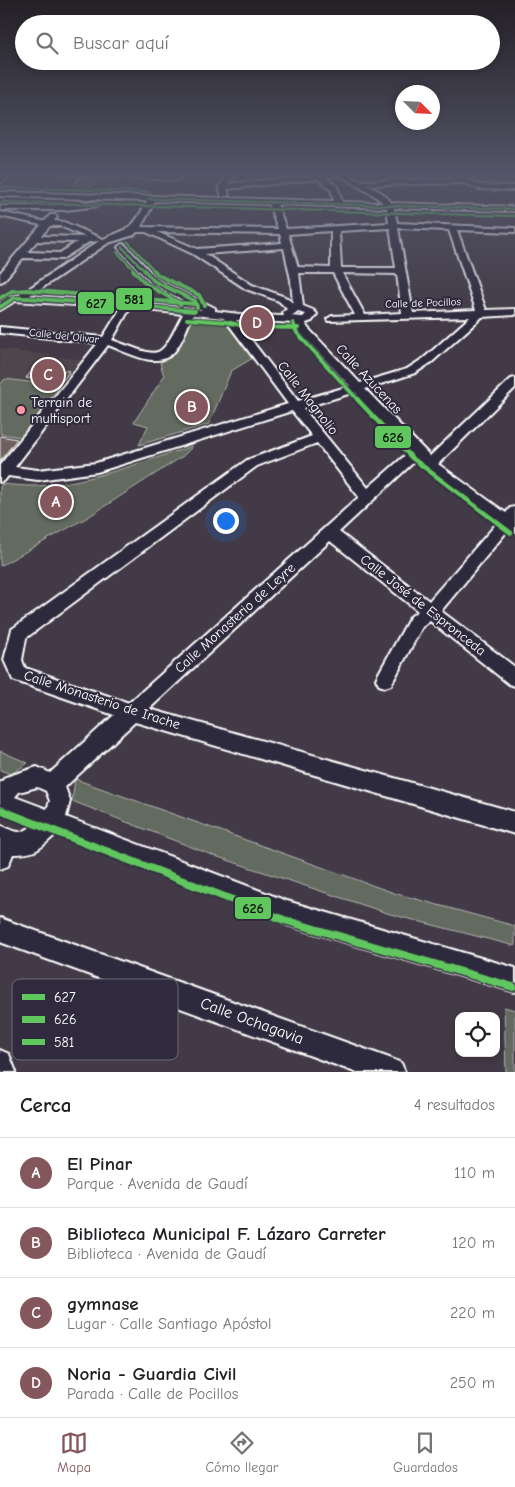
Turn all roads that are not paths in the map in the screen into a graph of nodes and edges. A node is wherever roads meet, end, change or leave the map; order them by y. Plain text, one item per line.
1 (47, 223) joint
2 (140, 223) edge
3 (279, 223) edge
4 (392, 226) junction
5 (452, 227) junction
6 (335, 229) junction
7 (136, 230) junction
8 (156, 231) junction
9 (514, 231) edge
10 (283, 232) junction
11 (36, 234) junction
12 (87, 240) junction
13 (102, 240) junction
14 (286, 245) junction
15 (122, 247) junction
16 (196, 252) junction
17 (22, 255) junction
18 (293, 270) junction
19 (336, 270) junction
20 (400, 270) junction
21 (0, 279) edge
22 (0, 289) edge
23 (17, 296) junction
24 (0, 299) edge
25 (127, 305) junction
26 (0, 307) edge
27 (191, 307) junction
28 (299, 312) junction
29 (515, 312) edge
30 (222, 314) junction
31 (480, 314) junction
32 (408, 316) junction
33 (362, 318) junction
34 (0, 330) edge
35 (106, 341) junction
36 (515, 382) edge
37 (357, 388) junction
38 (295, 406) junction
39 (320, 438) junction
40 (417, 452) junction
41 (430, 464) junction
42 (2, 473) edge
43 (368, 498) junction
44 (512, 520) edge
45 (330, 533) junction
46 (431, 611) junction
47 (515, 678) edge
48 (386, 679) dead end
49 (130, 712) junction
50 (54, 784) junction
51 (0, 800) edge
52 (54, 823) junction
53 (515, 823) edge
54 (2, 846) edge
55 (0, 930) edge
56 (135, 979) edge
57 (515, 980) edge
58 (178, 994) edge
59 (0, 1063) edge
60 (3, 1072) edge
61 (392, 1072) edge

1 - 11 street
1 - 13 street
2 - 7 street
3 - 10 street
4 - 5 street
4 - 6 street
4 - 20 street
5 - 9 street
5 - 31 street
6 - 10 street
6 - 19 street
7 - 8 street
7 - 13 street
7 - 15 street
8 - 10 street
8 - 16 street
10 - 14 street
11 - 12 street
11 - 17 street
12 - 13 street
12 - 17 street
13 - 15 street
13 - 23 street
14 - 16 street
14 - 18 street
15 - 27 street
16 - 28 street
17 - 21 street
18 - 19 street
18 - 28 street
19 - 20 street
19 - 33 street
20 - 32 street
22 - 23 street
23 - 24 street
23 - 25 street, Calle de Pocillos
23 - 26 street
25 - 27 street, Calle de Pocillos
25 - 35 street
27 - 30 street, Calle de Pocillos
27 - 35 street, Calle del Olivar
28 - 30 street, Calle de Pocillos
28 - 33 street, Calle de Pocillos
28 - 37 street, Calle Azucenas
29 - 31 street, Calle de Pocillos
30 - 38 street, Calle Magnolio
31 - 32 street, Calle de Pocillos
31 - 37 street
32 - 33 street, Calle de Pocillos
34 - 35 street, Calle del Olivar
35 - 42 street
36 - 41 street
37 - 38 street
37 - 40 street, Calle Azucenas
38 - 39 street, Calle Magnolio
38 - 42 street
39 - 43 street, Calle Magnolio
39 - 49 street, Calle Monasterio de Irache
40 - 41 street, Calle Azucenas
40 - 43 street, Calle Monasterio de Leyre
41 - 44 street, Calle Azucenas
43 - 45 street, Calle Monasterio de Leyre
44 - 46 street
45 - 46 street, Calle José de Espronceda
45 - 49 street, Calle Monasterio de Leyre
46 - 47 street, Calle José de Espronceda
46 - 48 street
49 - 50 street, Calle Monasterio de Leyre
49 - 53 street, Calle Monasterio de Irache
50 - 51 street
50 - 52 street
51 - 52 street
52 - 54 street
52 - 57 street
55 - 56 street, Calle Ochagavia
58 - 61 street, Calle Ochagavia
59 - 60 street

